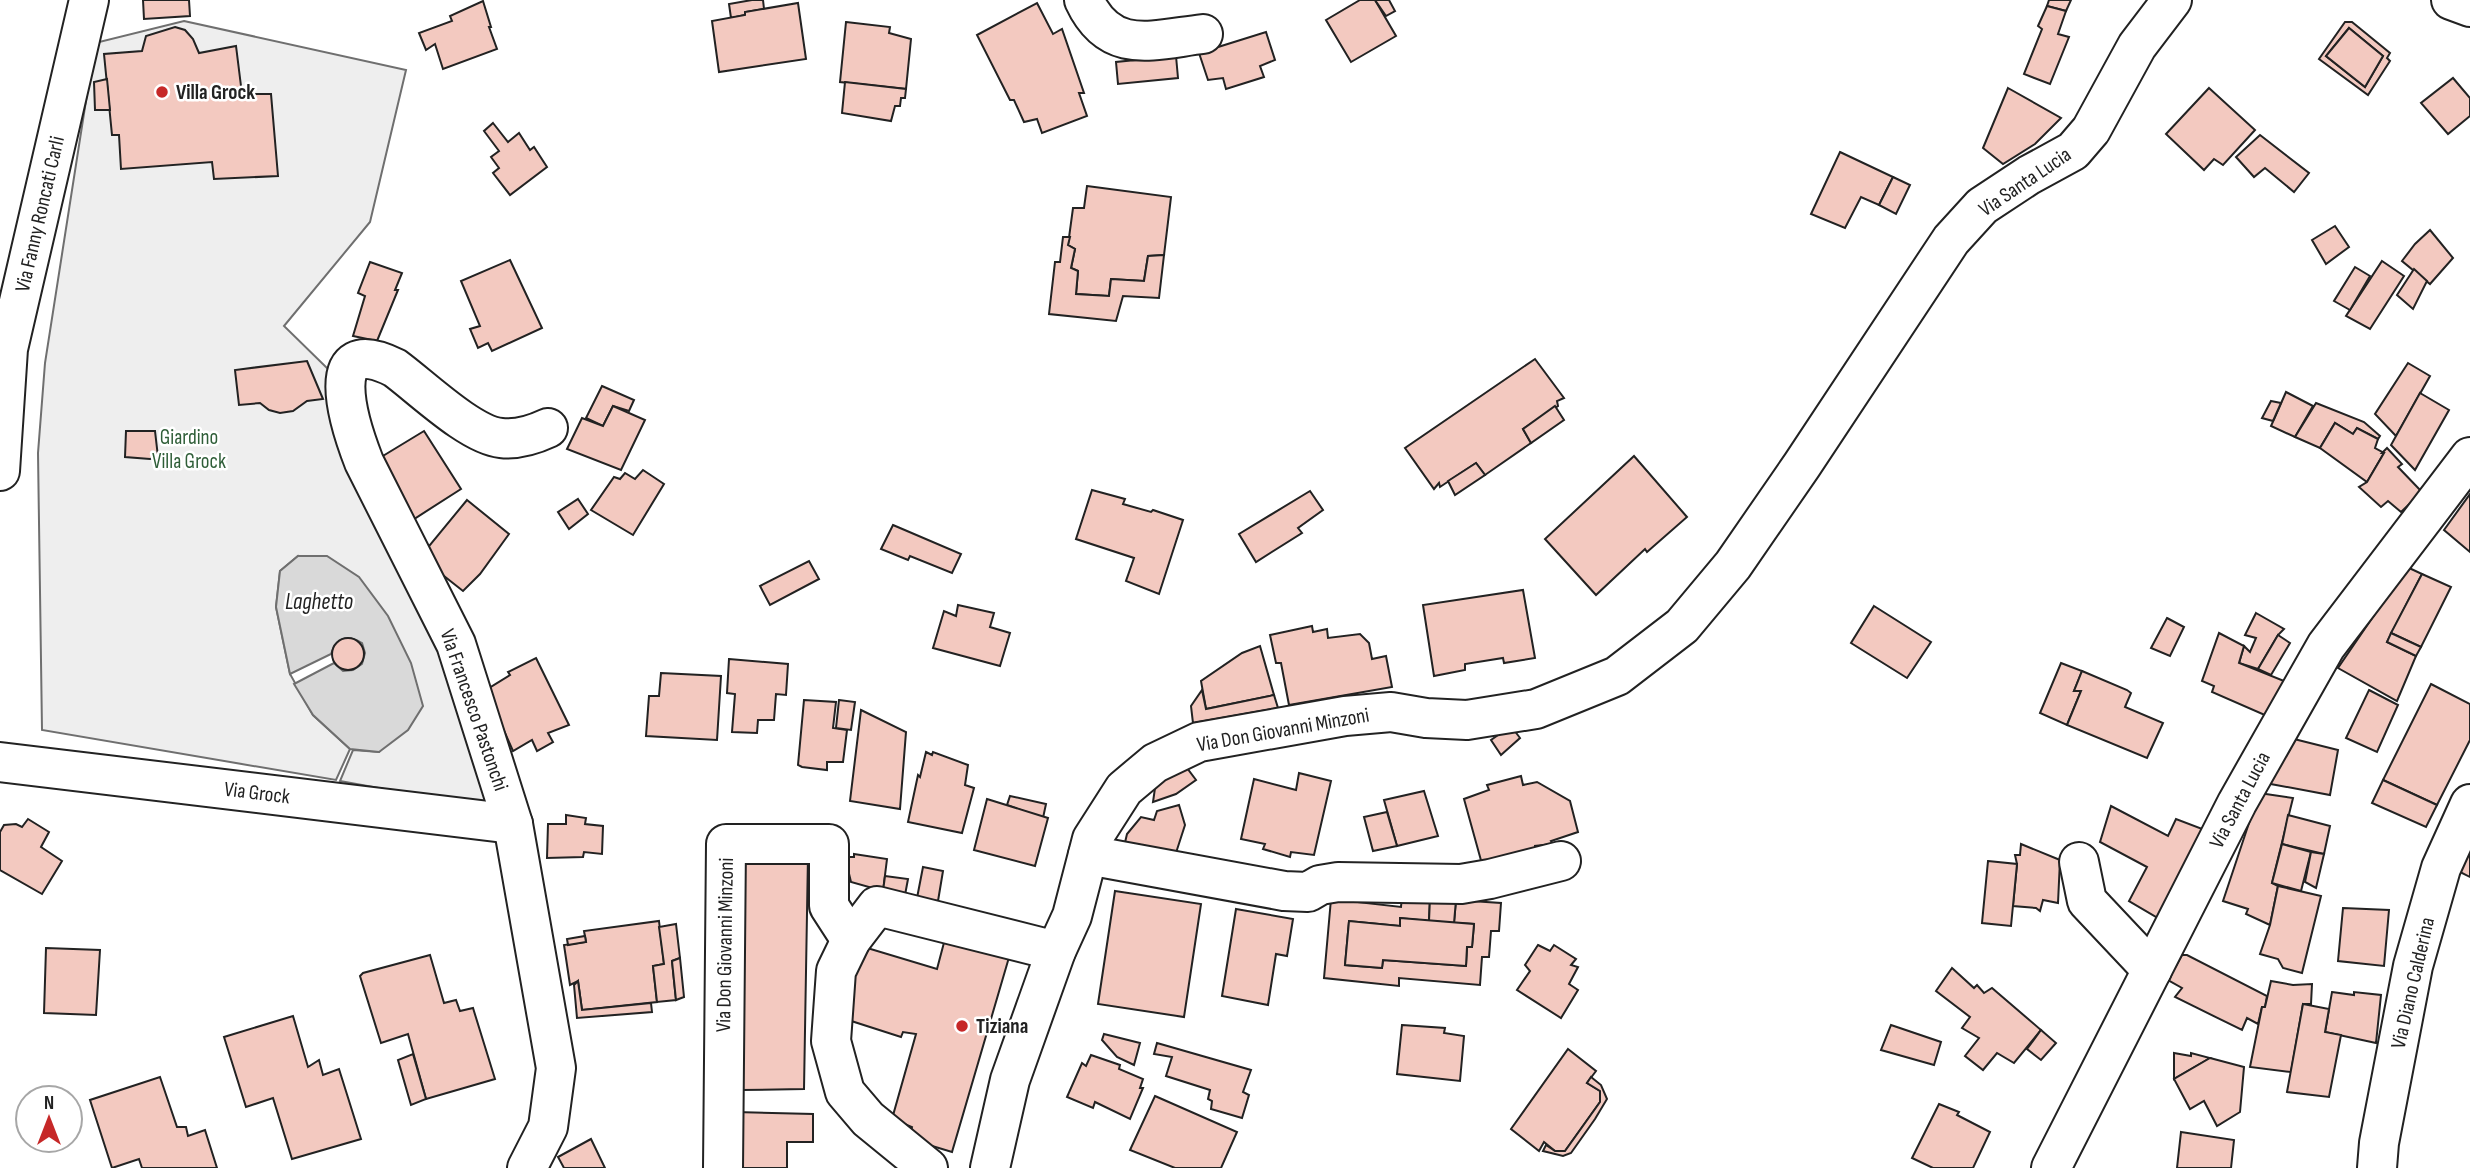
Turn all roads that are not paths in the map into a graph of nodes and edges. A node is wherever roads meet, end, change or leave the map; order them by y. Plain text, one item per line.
1 (89, 0) edge
2 (1084, 0) edge
3 (2172, 0) edge
4 (2451, 0) edge
5 (2470, 7) edge
6 (1203, 34) dead end
7 (548, 428) dead end
8 (2470, 457) edge
9 (1802, 465) joint
10 (0, 471) edge
11 (0, 762) edge
12 (2470, 804) edge
13 (513, 824) junction
14 (1088, 855) junction
15 (1561, 861) dead end
16 (2080, 862) dead end
17 (851, 940) junction
18 (1056, 951) junction
19 (2152, 970) junction
20 (527, 1168) edge
21 (723, 1168) edge
22 (928, 1168) edge
23 (990, 1168) edge
24 (2051, 1168) edge
25 (2377, 1168) edge

1 - 10 street, Via Fanny Roncati Carli
2 - 6 street
3 - 9 street, Via Santa Lucia
4 - 5 street
7 - 13 street, Via Francesco Pastonchi
8 - 19 street, Via Santa Lucia
9 - 14 street, Via Don Giovanni Minzoni
11 - 13 street, Via Grock
12 - 25 street, Via Diano Calderina
13 - 20 street, Via Francesco Pastonchi
14 - 15 street
14 - 18 street, Via Don Giovanni Minzoni
16 - 19 street
17 - 18 street
17 - 21 street, Via Don Giovanni Minzoni
17 - 22 street
18 - 23 street, Via Don Giovanni Minzoni
19 - 24 street, Via Santa Lucia

